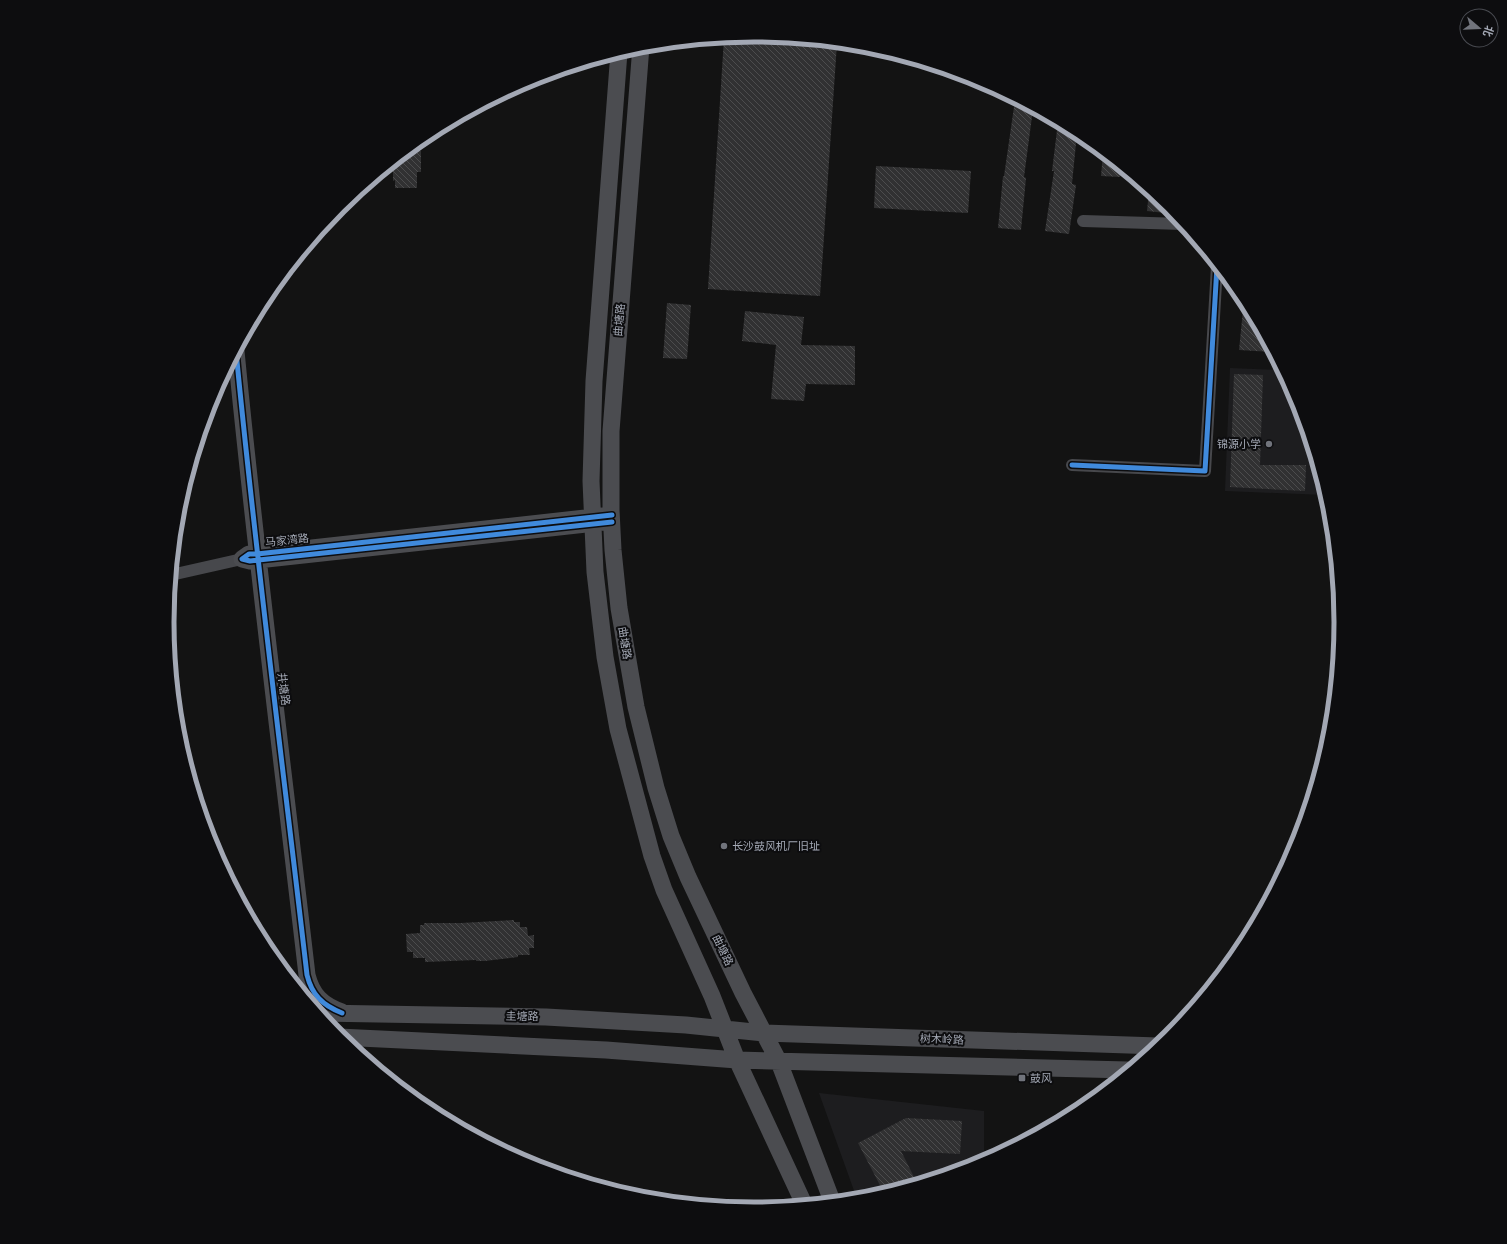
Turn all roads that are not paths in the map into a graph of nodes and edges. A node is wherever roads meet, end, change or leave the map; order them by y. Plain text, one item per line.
1 (640, 53) edge
2 (619, 58) edge
3 (1083, 221) dead end
4 (1175, 224) edge
5 (1217, 273) edge
6 (237, 359) edge
7 (230, 372) edge
8 (1072, 465) dead end
9 (612, 518) junction
10 (592, 520) junction
11 (251, 558) junction
12 (176, 574) edge
13 (297, 980) edge
14 (342, 1012) junction
15 (325, 1013) edge
16 (725, 1029) junction
17 (764, 1033) junction
18 (349, 1038) edge
19 (1149, 1046) edge
20 (737, 1060) junction
21 (779, 1062) junction
22 (1122, 1070) edge
23 (830, 1197) edge
24 (802, 1200) edge

1 - 9 main road, 曲塘路
2 - 10 main road, 曲塘路
3 - 4 street
5 - 8 street
6 - 11 main road, 井塘路
7 - 11 main road, 井塘路
9 - 10 main road, 马家湾路
9 - 17 main road, 曲塘路
10 - 11 main road, 马家湾路
10 - 16 main road, 曲塘路
11 - 12 street
11 - 13 main road, 井塘路
11 - 14 main road, 井塘路
14 - 15 main road, 圭塘路
14 - 16 main road, 圭塘路
16 - 17 main road, 树木岭路
16 - 20 main road, 曲塘路
17 - 19 main road, 树木岭路
17 - 21 main road, 曲塘路
18 - 20 main road
20 - 21 main road
20 - 24 main road, 曲塘路
21 - 22 main road
21 - 23 main road, 曲塘路

